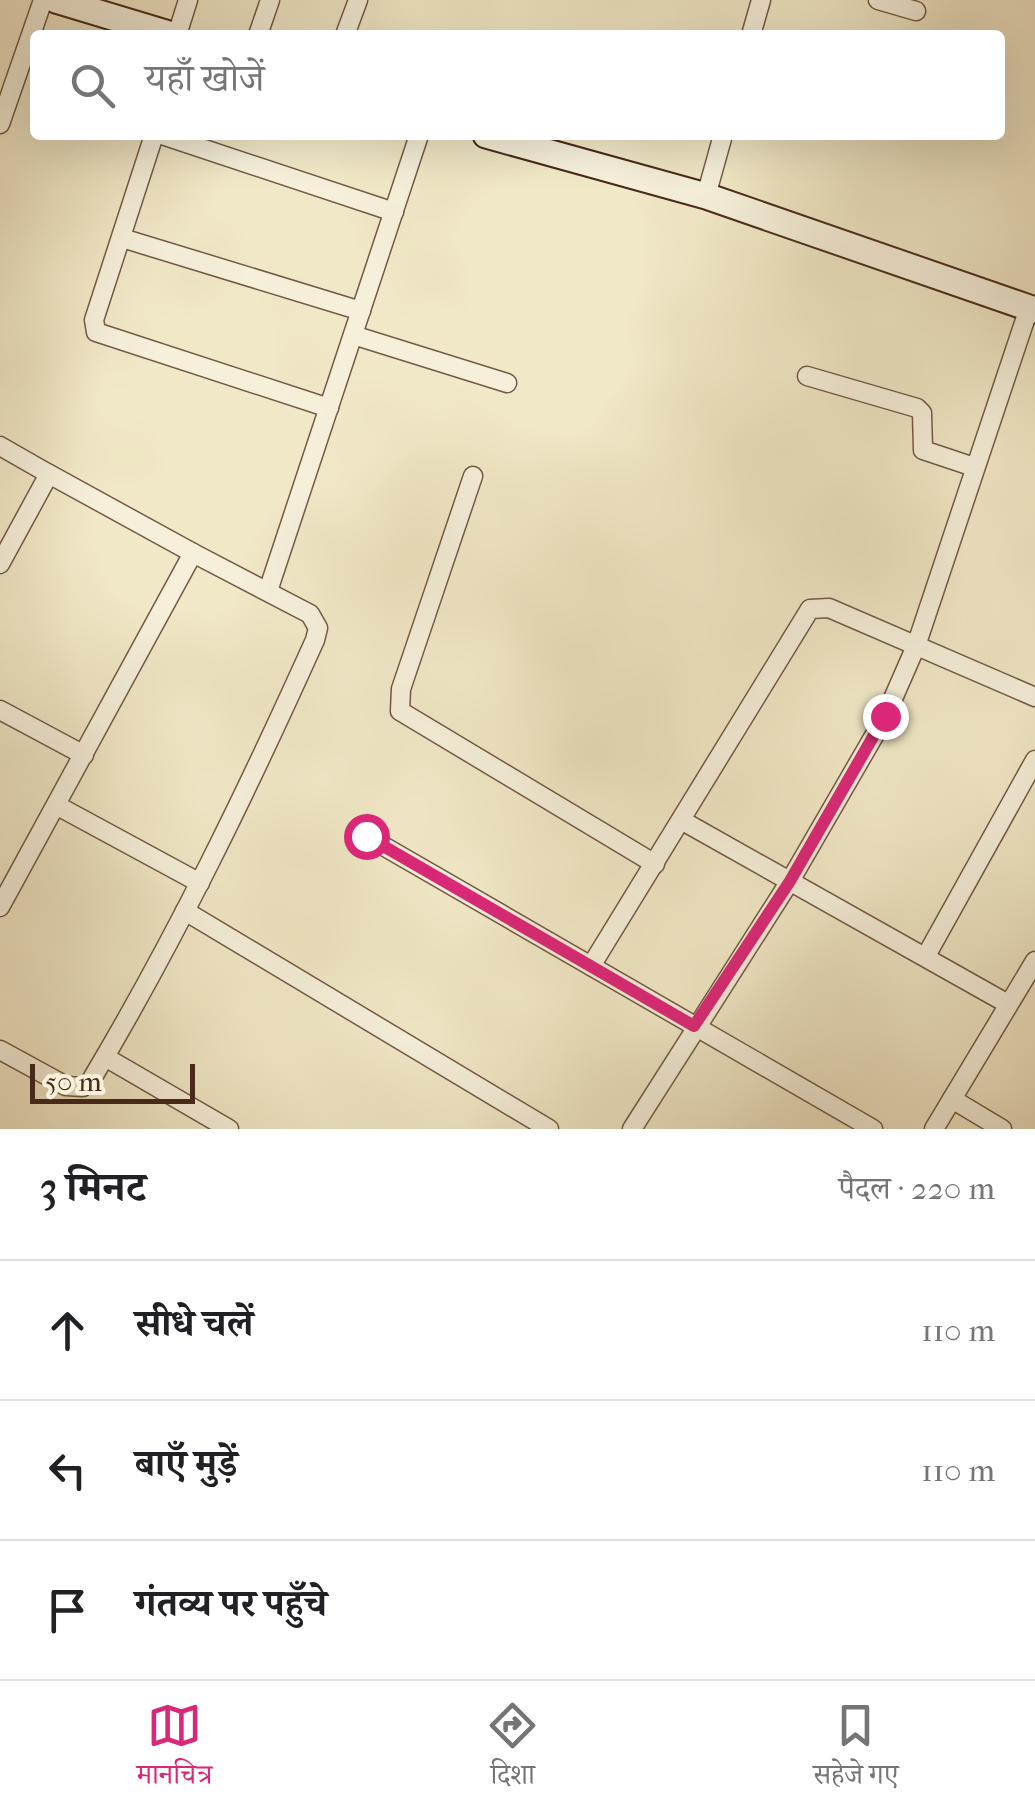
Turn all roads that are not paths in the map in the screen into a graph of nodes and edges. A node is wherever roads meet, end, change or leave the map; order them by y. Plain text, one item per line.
1 (43, 0) edge
2 (56, 0) edge
3 (188, 0) edge
4 (270, 0) edge
5 (358, 0) edge
6 (761, 0) edge
7 (878, 0) edge
8 (916, 11) dead end
9 (33, 30) edge
10 (158, 30) edge
11 (177, 30) edge
12 (260, 30) edge
13 (347, 30) edge
14 (752, 30) edge
15 (30, 37) edge
16 (0, 124) edge
17 (152, 140) edge
18 (177, 140) edge
19 (417, 140) edge
20 (504, 140) edge
21 (722, 140) edge
22 (706, 196) junction
23 (394, 212) junction
24 (122, 238) junction
25 (1032, 309) edge
26 (361, 311) junction
27 (353, 334) junction
28 (807, 376) dead end
29 (506, 383) dead end
30 (329, 408) junction
31 (0, 446) edge
32 (974, 467) junction
33 (49, 474) junction
34 (473, 476) dead end
35 (193, 553) junction
36 (0, 564) edge
37 (268, 591) junction
38 (916, 646) junction
39 (1035, 697) edge
40 (0, 710) edge
41 (84, 755) junction
42 (1035, 760) edge
43 (56, 805) junction
44 (681, 820) junction
45 (366, 836) dead end
46 (655, 864) junction
47 (790, 881) junction
48 (200, 882) junction
49 (0, 907) edge
50 (186, 910) junction
51 (926, 956) junction
52 (1035, 960) edge
53 (591, 966) junction
54 (1008, 1004) junction
55 (694, 1026) junction
56 (0, 1050) edge
57 (105, 1057) junction
58 (952, 1099) junction
59 (229, 1129) edge
60 (549, 1129) edge
61 (632, 1129) edge
62 (872, 1129) edge
63 (934, 1129) edge
64 (1002, 1129) edge

1 - 9 street
2 - 10 main road
3 - 11 street
4 - 12 street
5 - 13 street
6 - 14 street
7 - 8 street
15 - 16 street
17 - 24 street
18 - 23 street
19 - 23 street
20 - 22 main road
21 - 22 street
22 - 25 main road
23 - 26 street
24 - 26 street
24 - 30 street
25 - 32 street
26 - 27 street
27 - 29 street
27 - 30 street
28 - 32 street
30 - 37 street
31 - 33 street
32 - 38 street
33 - 35 street
33 - 36 street
34 - 46 street
35 - 37 street
35 - 41 street
37 - 48 street
38 - 39 street
38 - 44 street
38 - 47 street
40 - 41 street
41 - 43 street
42 - 51 street
43 - 48 street
43 - 49 street
44 - 46 street
44 - 47 street
45 - 53 street
46 - 53 street
47 - 51 street
47 - 55 street
48 - 50 street
50 - 57 street
50 - 60 street
51 - 54 street
52 - 54 street
53 - 55 street
54 - 58 street
55 - 61 street
55 - 62 street
56 - 57 street
57 - 59 street
58 - 63 street
58 - 64 street

